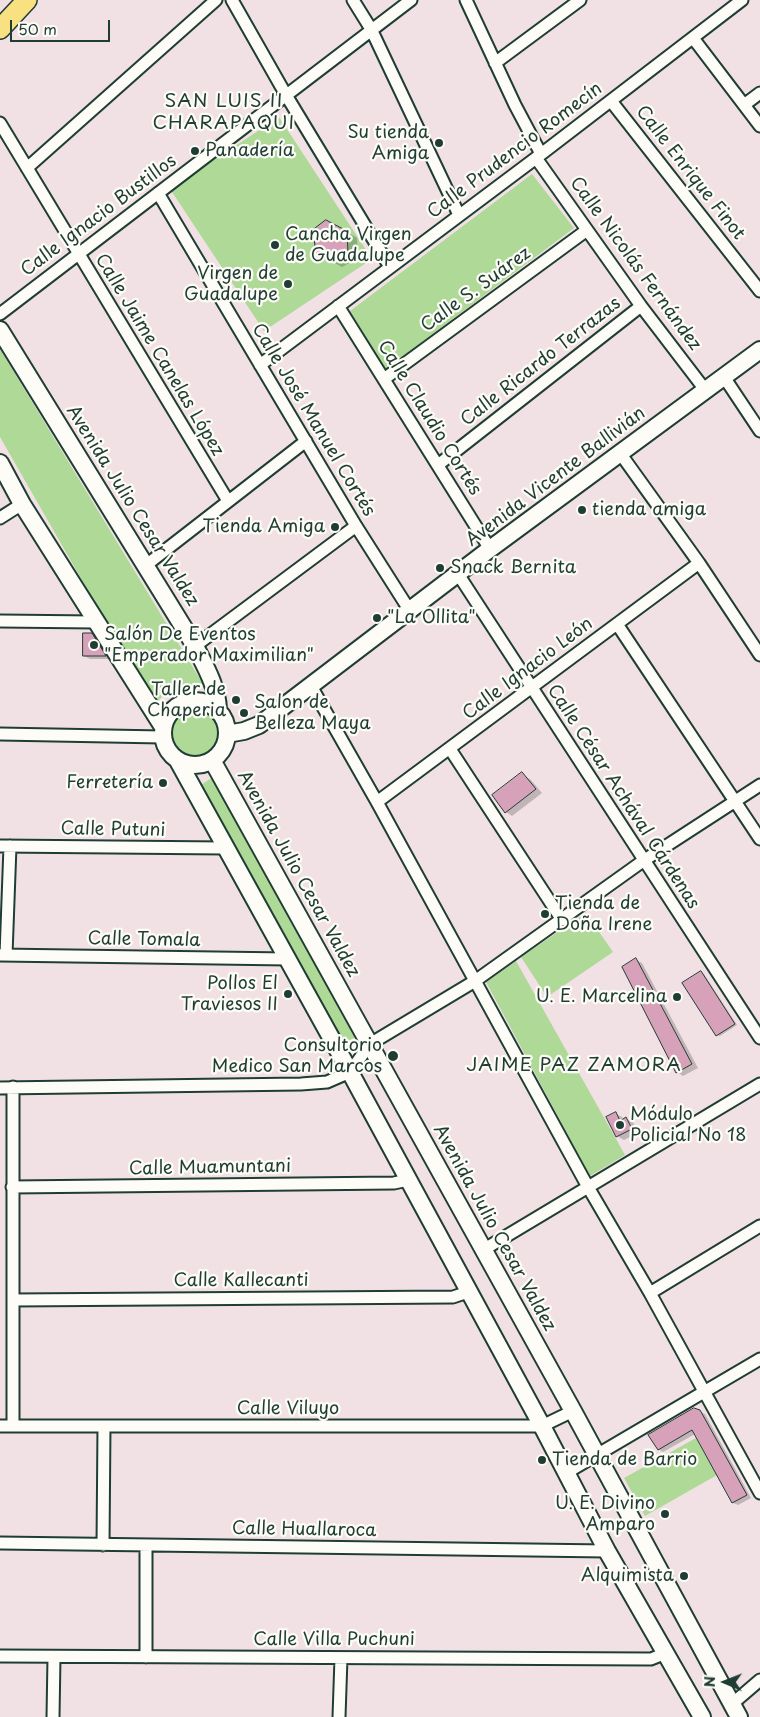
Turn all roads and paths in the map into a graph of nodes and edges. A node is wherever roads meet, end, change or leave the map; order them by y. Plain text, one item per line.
1 (27, 0) edge
2 (216, 0) edge
3 (232, 0) edge
4 (353, 0) edge
5 (411, 0) edge
6 (466, 0) edge
7 (580, 0) edge
8 (742, 0) edge
9 (0, 29) edge
10 (371, 29) junction
11 (693, 38) junction
12 (495, 64) junction
13 (760, 93) edge
14 (286, 95) junction
15 (611, 101) junction
16 (744, 105) junction
17 (0, 124) edge
18 (760, 126) edge
19 (538, 156) junction
20 (27, 168) junction
21 (158, 193) junction
22 (459, 215) junction
23 (588, 230) junction
24 (78, 255) junction
25 (390, 267) junction
26 (760, 291) edge
27 (338, 306) junction
28 (641, 306) junction
29 (0, 314) edge
30 (0, 330) edge
31 (760, 350) edge
32 (260, 365) junction
33 (724, 377) junction
34 (384, 379) junction
35 (706, 391) junction
36 (760, 431) edge
37 (306, 441) junction
38 (620, 453) junction
39 (0, 463) edge
40 (438, 465) junction
41 (228, 501) junction
42 (22, 504) junction
43 (0, 518) edge
44 (356, 526) junction
45 (490, 549) junction
46 (699, 563) junction
47 (145, 566) junction
48 (458, 574) junction
49 (410, 611) junction
50 (0, 621) edge
51 (95, 622) junction
52 (617, 624) junction
53 (195, 646) junction
54 (760, 655) edge
55 (311, 686) junction
56 (532, 688) junction
57 (218, 709) junction
58 (162, 732) junction
59 (0, 734) edge
60 (227, 734) junction
61 (450, 749) junction
62 (212, 760) junction
63 (178, 761) junction
64 (760, 785) edge
65 (734, 801) junction
66 (377, 802) junction
67 (760, 840) edge
68 (5, 846) edge
69 (225, 848) junction
70 (643, 861) junction
71 (562, 920) junction
72 (3, 955) edge
73 (288, 959) junction
74 (475, 981) junction
75 (760, 1038) edge
76 (370, 1044) junction
77 (350, 1072) junction
78 (760, 1084) edge
79 (13, 1087) junction
80 (0, 1088) edge
81 (408, 1180) junction
82 (12, 1187) junction
83 (588, 1187) junction
84 (760, 1226) edge
85 (483, 1250) junction
86 (468, 1292) junction
87 (650, 1293) junction
88 (13, 1300) junction
89 (760, 1359) edge
90 (704, 1393) junction
91 (573, 1410) junction
92 (0, 1426) edge
93 (13, 1426) junction
94 (104, 1426) junction
95 (542, 1426) junction
96 (597, 1456) junction
97 (566, 1473) junction
98 (760, 1493) edge
99 (0, 1543) edge
100 (103, 1544) junction
101 (146, 1545) junction
102 (607, 1551) junction
103 (666, 1653) junction
104 (0, 1656) edge
105 (54, 1657) junction
106 (146, 1657) junction
107 (341, 1658) junction
108 (760, 1680) edge
109 (736, 1711) edge
110 (53, 1717) edge
111 (339, 1717) edge
112 (702, 1717) edge

1 - 9 main road
2 - 20 street
3 - 14 street
4 - 10 street
5 - 10 street, Calle Ignacio Bustillos
6 - 12 street, Calle Nicolás Fernández
7 - 12 street
8 - 11 street, Calle Prudencio Romecín
10 - 14 street, Calle Ignacio Bustillos
10 - 22 street
11 - 15 street, Calle Prudencio Romecín
11 - 16 street
12 - 19 street, Calle Nicolás Fernández
13 - 16 street
14 - 21 street, Calle Ignacio Bustillos
14 - 25 street
15 - 19 street, Calle Prudencio Romecín
15 - 26 street, Calle Enrique Finot
16 - 18 street
17 - 20 street, Calle Jaime Canelas López
19 - 22 street, Calle Prudencio Romecín
19 - 23 street, Calle Nicolás Fernández
20 - 24 street, Calle Jaime Canelas López
21 - 24 street, Calle Ignacio Bustillos
21 - 32 street, Calle José Manuel Cortés
22 - 25 street, Calle Prudencio Romecín
23 - 28 street, Calle Nicolás Fernández
23 - 34 street, Calle S. Suárez
24 - 29 street, Calle Ignacio Bustillos
24 - 41 street, Calle Jaime Canelas López
25 - 27 street, Calle Prudencio Romecín
27 - 32 street, Calle Prudencio Romecín
27 - 34 street, Calle Claudio Cortés
28 - 35 street, Calle Nicolás Fernández
28 - 40 street, Calle Ricardo Terrazas
30 - 47 main road, Avenida Julio Cesar Valdez
31 - 33 main road, Avenida Vicente Ballivián
32 - 37 street, Calle José Manuel Cortés
33 - 35 main road, Avenida Vicente Ballivián
33 - 36 street
34 - 40 street, Calle Claudio Cortés
35 - 38 main road, Avenida Vicente Ballivián
37 - 41 street
37 - 44 street, Calle José Manuel Cortés
38 - 45 main road, Avenida Vicente Ballivián
38 - 46 street
39 - 42 main road
40 - 45 street, Calle Claudio Cortés
41 - 47 street
42 - 43 street
42 - 51 main road
44 - 49 street, Calle José Manuel Cortés
44 - 53 street
45 - 48 main road, Avenida Vicente Ballivián
46 - 52 street, Calle Ignacio León
46 - 54 street
47 - 53 main road, Avenida Julio Cesar Valdez
48 - 49 main road, Avenida Vicente Ballivián
48 - 56 street, Calle César Achával Cárdenas
49 - 55 main road, Avenida Vicente Ballivián
50 - 51 street
51 - 58 main road
52 - 56 street, Calle Ignacio León
52 - 65 street
53 - 57 main road, Avenida Julio Cesar Valdez
55 - 60 main road, Avenida Vicente Ballivián
55 - 66 street
56 - 61 street, Calle Ignacio León
56 - 70 street, Calle César Achával Cárdenas
57 - 58 main road
57 - 60 main road
58 - 59 street
58 - 63 main road
60 - 62 main road
61 - 66 street, Calle Ignacio León
61 - 71 street
62 - 63 main road
62 - 76 main road, Avenida Julio Cesar Valdez
63 - 69 main road
64 - 65 street
65 - 67 street
65 - 70 street
66 - 74 street
68 - 69 street, Calle Putuni
68 - 72 street
69 - 73 main road
70 - 71 street
70 - 75 street, Calle César Achával Cárdenas
71 - 74 street
72 - 73 street, Calle Tomala
73 - 77 main road
74 - 76 street
74 - 83 street
76 - 77 street
76 - 85 main road, Avenida Julio Cesar Valdez
77 - 79 street
77 - 81 main road
78 - 83 street
79 - 80 street
79 - 82 street
81 - 82 street, Calle Muamuntani
81 - 86 main road
82 - 88 street
83 - 85 street
83 - 87 street
84 - 87 street
85 - 91 main road, Avenida Julio Cesar Valdez
86 - 88 street, Calle Kallecanti
86 - 95 main road
87 - 90 street
88 - 93 street
89 - 90 street
90 - 96 street
90 - 98 street
91 - 95 street, Calle Viluyo
91 - 96 main road, Avenida Julio Cesar Valdez
92 - 93 street, Calle Viluyo
93 - 94 street, Calle Viluyo
94 - 95 street, Calle Viluyo
94 - 100 street
95 - 97 main road
96 - 97 street
96 - 109 main road, Avenida Julio Cesar Valdez
97 - 102 main road
99 - 100 street, Calle Huallaroca
100 - 101 street, Calle Huallaroca
101 - 102 street, Calle Huallaroca
101 - 106 street
102 - 103 main road
103 - 107 street, Calle Villa Puchuni
103 - 112 main road
104 - 105 street, Calle Villa Puchuni
105 - 106 street, Calle Villa Puchuni
105 - 110 street
106 - 107 street, Calle Villa Puchuni
107 - 111 street
108 - 109 street

